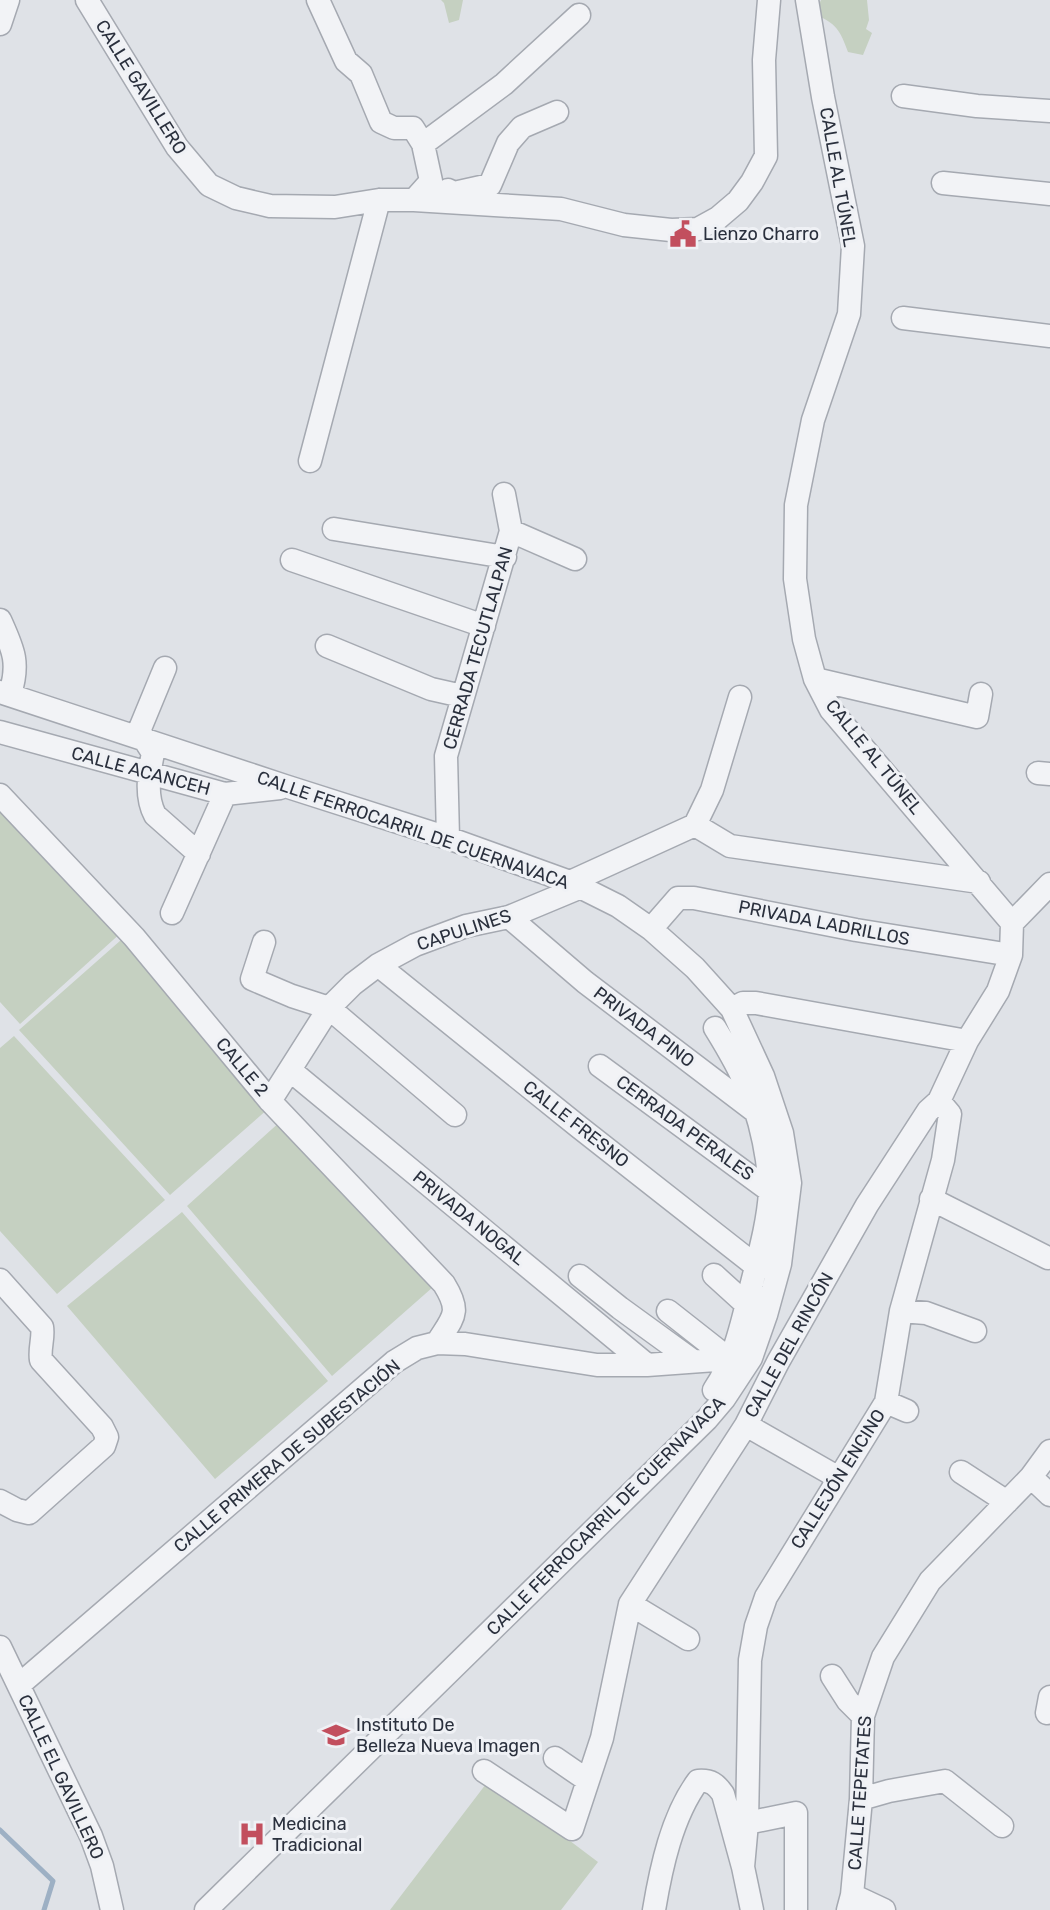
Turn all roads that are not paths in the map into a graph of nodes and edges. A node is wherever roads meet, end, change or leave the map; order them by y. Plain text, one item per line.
1 (8, 0) edge
2 (87, 0) edge
3 (318, 0) edge
4 (769, 0) edge
5 (807, 0) edge
6 (579, 15) dead end
7 (0, 24) edge
8 (903, 96) dead end
9 (1050, 111) edge
10 (557, 112) dead end
11 (423, 144) junction
12 (431, 181) junction
13 (943, 183) dead end
14 (1050, 194) edge
15 (379, 200) junction
16 (414, 200) junction
17 (903, 318) dead end
18 (1050, 336) edge
19 (310, 461) dead end
20 (504, 494) dead end
21 (334, 529) dead end
22 (511, 531) junction
23 (504, 557) junction
24 (575, 559) dead end
25 (292, 560) dead end
26 (0, 620) edge
27 (484, 626) junction
28 (327, 646) dead end
29 (165, 668) dead end
30 (815, 679) junction
31 (5, 693) edge
32 (981, 694) dead end
33 (462, 696) junction
34 (740, 697) dead end
35 (0, 732) edge
36 (143, 739) junction
37 (148, 774) junction
38 (285, 786) junction
39 (225, 794) junction
40 (0, 795) edge
41 (695, 825) junction
42 (448, 838) junction
43 (199, 854) junction
44 (979, 882) junction
45 (575, 884) junction
46 (1050, 884) edge
47 (172, 913) dead end
48 (509, 917) junction
49 (1012, 923) junction
50 (651, 929) junction
51 (264, 942) dead end
52 (1011, 955) junction
53 (378, 965) junction
54 (329, 1008) junction
55 (732, 1009) junction
56 (715, 1029) dead end
57 (967, 1041) junction
58 (600, 1066) dead end
59 (291, 1071) junction
60 (270, 1101) junction
61 (939, 1101) junction
62 (758, 1113) junction
63 (455, 1115) dead end
64 (782, 1133) junction
65 (770, 1191) junction
66 (931, 1199) junction
67 (1048, 1258) dead end
68 (780, 1264) junction
69 (756, 1266) junction
70 (714, 1275) dead end
71 (580, 1276) dead end
72 (0, 1281) edge
73 (747, 1305) junction
74 (668, 1311) dead end
75 (901, 1311) junction
76 (975, 1331) dead end
77 (437, 1343) junction
78 (737, 1358) junction
79 (693, 1361) junction
80 (778, 1362) junction
81 (647, 1365) junction
82 (886, 1402) junction
83 (907, 1411) dead end
84 (746, 1425) junction
85 (1050, 1450) edge
86 (960, 1472) dead end
87 (1031, 1476) junction
88 (839, 1478) junction
89 (1050, 1495) edge
90 (0, 1501) edge
91 (1007, 1502) junction
92 (630, 1604) junction
93 (688, 1639) dead end
94 (0, 1647) edge
95 (832, 1676) dead end
96 (19, 1685) junction
97 (863, 1716) junction
98 (555, 1758) dead end
99 (484, 1771) dead end
100 (587, 1780) junction
101 (861, 1799) junction
102 (747, 1823) junction
103 (1002, 1826) dead end
104 (743, 1867) junction
105 (850, 1902) edge
106 (112, 1910) edge
107 (189, 1910) edge
108 (206, 1910) edge
109 (654, 1910) edge
110 (752, 1910) edge
111 (796, 1910) edge
112 (884, 1910) edge

1 - 7 street
2 - 15 street, CALLE GAVILLERO
3 - 11 street
4 - 16 street
5 - 30 street, CALLE AL TÚNEL
6 - 11 street
8 - 9 street
10 - 12 street
11 - 12 street
12 - 16 street
13 - 14 street
15 - 16 street, CALLE GAVILLERO
15 - 19 street
17 - 18 street
20 - 22 street, CERRADA TECUTLALPAN
21 - 23 street
22 - 23 street, CERRADA TECUTLALPAN
22 - 24 street
23 - 27 street, CERRADA TECUTLALPAN
25 - 27 street
26 - 31 street
27 - 33 street, CERRADA TECUTLALPAN
28 - 33 street
29 - 36 street
30 - 32 street
30 - 44 street, CALLE AL TÚNEL
31 - 36 street, CALLE FERROCARRIL DE CUERNAVACA
33 - 42 street, CERRADA TECUTLALPAN
34 - 41 street
35 - 37 street, CALLE ACANCEH
36 - 37 street
36 - 38 street, CALLE FERROCARRIL DE CUERNAVACA
37 - 39 street, CALLE ACANCEH
37 - 43 street
38 - 39 street, CALLE ACANCEH
38 - 42 street, CALLE FERROCARRIL DE CUERNAVACA
39 - 43 street
40 - 60 street, CALLE 2
41 - 44 street
41 - 45 street
42 - 45 street, CALLE FERROCARRIL DE CUERNAVACA
43 - 47 street
44 - 49 street, CALLE AL TÚNEL
45 - 48 street, CAPULINES
45 - 50 street, CALLE FERROCARRIL DE CUERNAVACA
46 - 49 street
48 - 53 street, CAPULINES
48 - 62 street, PRIVADA PINO
49 - 52 street, CALLE DEL RINCÓN
50 - 52 street, PRIVADA LADRILLOS
50 - 55 street, CALLE FERROCARRIL DE CUERNAVACA
51 - 54 street
52 - 57 street, CALLE DEL RINCÓN
53 - 54 street, CAPULINES
53 - 69 street, CALLE FRESNO
54 - 59 street, CAPULINES
54 - 63 street
55 - 57 street
55 - 64 street, CALLE FERROCARRIL DE CUERNAVACA
56 - 62 street, CALLE FERROCARRIL DE CUERNAVACA
57 - 61 street, CALLE DEL RINCÓN
58 - 65 street, CERRADA PERALES
59 - 60 street, CAPULINES
59 - 81 street, PRIVADA NOGAL
60 - 77 street, CALLE 2
61 - 66 street, CALLEJÓN ENCINO
61 - 80 street, CALLE DEL RINCÓN
62 - 64 street, PRIVADA PINO
62 - 65 street, CALLE FERROCARRIL DE CUERNAVACA
64 - 68 street, CALLE FERROCARRIL DE CUERNAVACA
65 - 69 street, CALLE FERROCARRIL DE CUERNAVACA
66 - 67 street
66 - 75 street, CALLEJÓN ENCINO
68 - 69 street
68 - 78 street, CALLE FERROCARRIL DE CUERNAVACA
69 - 73 street, CALLE FERROCARRIL DE CUERNAVACA
70 - 73 street
71 - 79 street
72 - 90 street
73 - 78 street, CALLE FERROCARRIL DE CUERNAVACA
74 - 78 street
75 - 76 street
75 - 82 street, CALLEJÓN ENCINO
77 - 81 street, CALLE PRIMERA DE SUBESTACIÓN
77 - 96 street, CALLE PRIMERA DE SUBESTACIÓN
78 - 79 street, CALLE PRIMERA DE SUBESTACIÓN
78 - 80 street, CALLE PRIMERA DE SUBESTACIÓN
78 - 107 street, CALLE FERROCARRIL DE CUERNAVACA
78 - 108 street, CALLE FERROCARRIL DE CUERNAVACA
79 - 81 street, CALLE PRIMERA DE SUBESTACIÓN
80 - 84 street, CALLE DEL RINCÓN
82 - 83 street
82 - 88 street, CALLEJÓN ENCINO
84 - 88 street
84 - 92 street, CALLE DEL RINCÓN
85 - 87 street, CALLE TEPETATES
86 - 91 street
87 - 89 street
87 - 91 street, CALLE TEPETATES
88 - 102 street, CALLEJÓN ENCINO
91 - 97 street, CALLE TEPETATES
92 - 93 street
92 - 100 street, CALLE DEL RINCÓN
94 - 96 street, CALLE EL GAVILLERO
95 - 97 street
96 - 106 street, CALLE EL GAVILLERO
97 - 101 street, CALLE TEPETATES
98 - 100 street
99 - 100 street, CALLE DEL RINCÓN
101 - 103 street
101 - 105 street, CALLE TEPETATES
102 - 104 street, CALLEJÓN ENCINO
102 - 111 street
104 - 109 street
104 - 110 street
105 - 112 street

